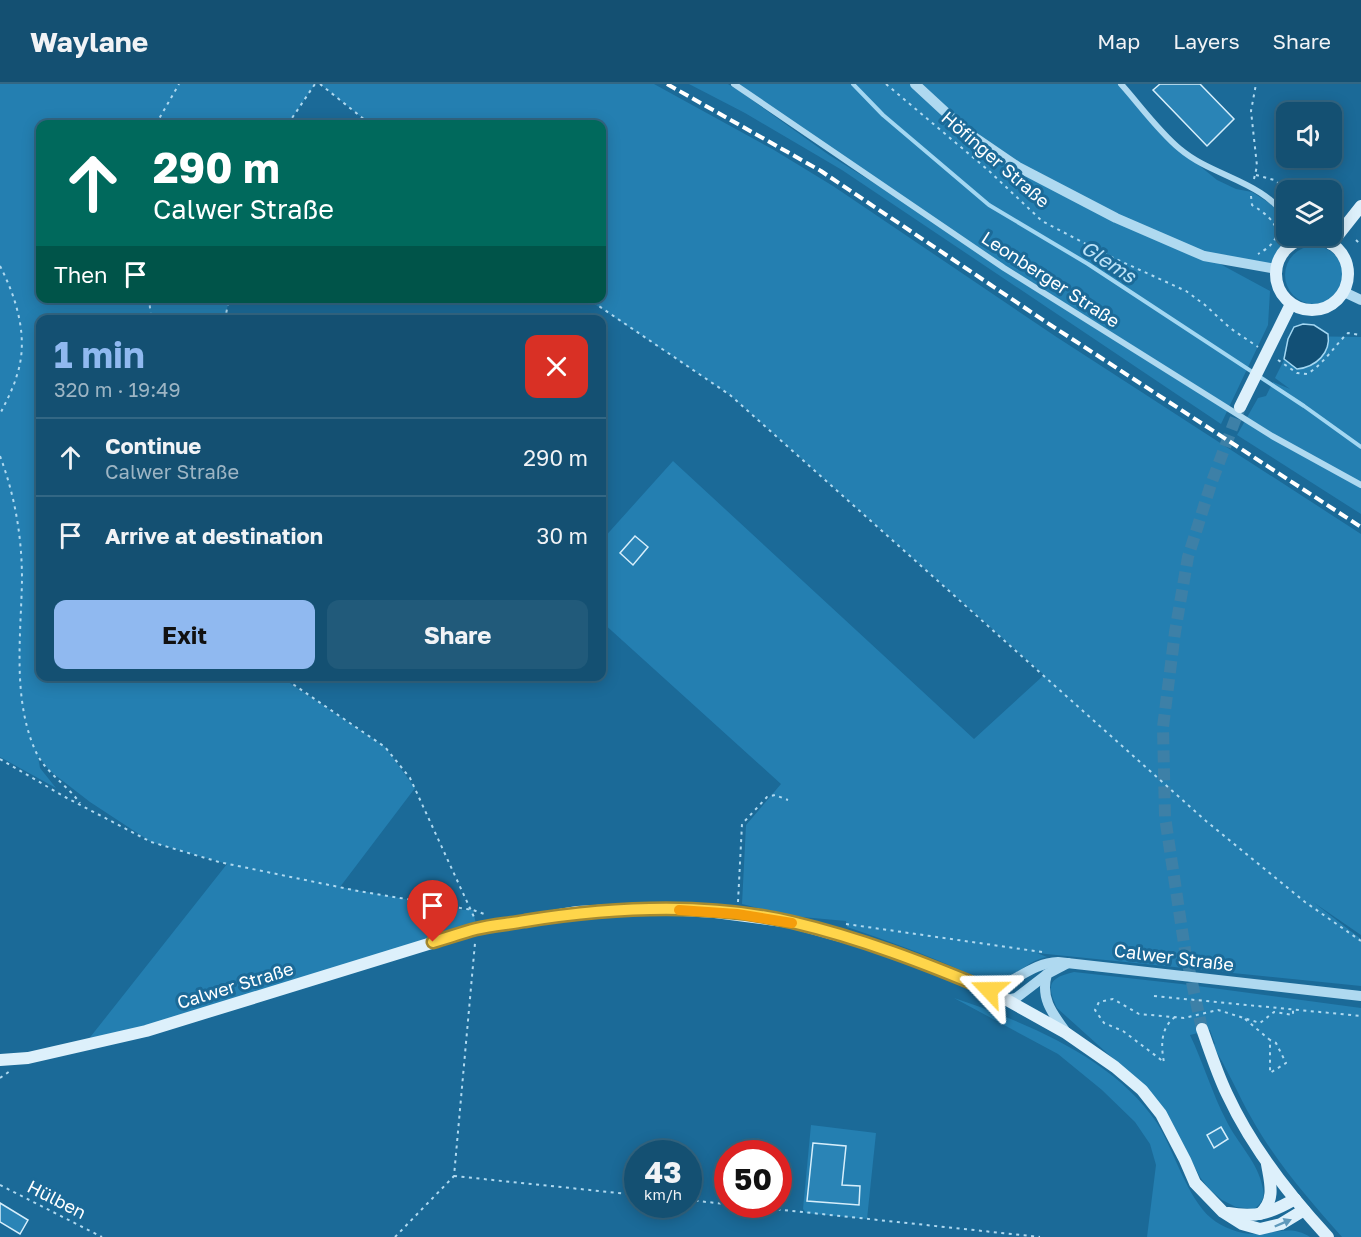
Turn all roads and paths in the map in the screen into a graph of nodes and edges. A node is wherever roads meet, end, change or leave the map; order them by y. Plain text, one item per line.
1 (179, 84) edge
2 (315, 84) edge
3 (320, 84) edge
4 (734, 84) edge
5 (886, 84) edge
6 (915, 84) edge
7 (1120, 84) edge
8 (1256, 84) edge
9 (158, 120) edge
10 (291, 120) edge
11 (365, 120) edge
12 (1276, 181) edge
13 (1252, 188) junction
14 (1276, 205) edge
15 (1361, 206) edge
16 (1342, 230) edge
17 (1356, 240) dead end
18 (1361, 245) edge
19 (1290, 246) edge
20 (1334, 246) edge
21 (1242, 263) junction
22 (0, 266) edge
23 (1276, 270) junction
24 (1344, 292) junction
25 (1361, 300) edge
26 (594, 303) edge
27 (1291, 304) junction
28 (1361, 335) edge
29 (1264, 347) junction
30 (1278, 360) dead end
31 (1240, 407) tunnel mouth
32 (0, 414) edge
33 (0, 456) edge
34 (1361, 485) edge
35 (288, 681) edge
36 (0, 759) edge
37 (788, 800) dead end
38 (81, 804) junction
39 (737, 914) junction
40 (846, 924) dead end
41 (477, 929) junction
42 (1361, 941) edge
43 (1046, 954) dead end
44 (1068, 963) junction
45 (1047, 974) junction
46 (989, 990) junction
47 (1154, 996) dead end
48 (1361, 996) edge
49 (1006, 1000) junction
50 (1293, 1009) junction
51 (1361, 1016) edge
52 (1174, 1017) junction
53 (1242, 1018) junction
54 (1202, 1029) tunnel mouth
55 (1066, 1033) junction
56 (1270, 1040) junction
57 (0, 1060) edge
58 (1266, 1160) junction
59 (454, 1176) junction
60 (0, 1185) edge
61 (624, 1194) edge
62 (1295, 1200) junction
63 (702, 1201) edge
64 (1304, 1210) junction
65 (1223, 1212) junction
66 (1259, 1214) junction
67 (102, 1237) edge
68 (395, 1237) edge
69 (1040, 1237) edge
70 (1328, 1237) edge

1 - 9 path
2 - 10 path
3 - 11 path
4 - 34 street, Leonberger Straße
5 - 29 path, Höfinger Straße
6 - 21 street, Höfinger Straße
7 - 13 street
8 - 12 path
13 - 14 street
13 - 21 path
15 - 16 main road
17 - 18 path
19 - 23 main road
20 - 24 main road
21 - 23 street, Höfinger Straße
22 - 32 path
23 - 27 main road
24 - 25 street
24 - 27 main road
26 - 42 path
27 - 29 main road
28 - 30 path
29 - 31 main road
33 - 38 path
35 - 38 path
36 - 38 path
37 - 39 path
39 - 41 main road, Calwer Straße
39 - 46 main road, Calwer Straße
40 - 43 path
41 - 57 main road, Calwer Straße
41 - 59 path
44 - 45 street
44 - 46 street, Calwer Straße
44 - 48 street, Calwer Straße
45 - 49 street
45 - 55 street
46 - 49 main road, Calwer Straße
47 - 50 path
49 - 55 main road, Calwer Straße
50 - 51 path
50 - 53 path
52 - 52 path
52 - 53 path
53 - 56 path
54 - 58 main road
55 - 65 main road, Calwer Straße
56 - 56 path
58 - 62 main road
58 - 66 main road
59 - 61 path
59 - 68 path
60 - 67 path, Hülben
62 - 64 main road
62 - 66 main road
63 - 69 path
65 -> 64 main road, Calwer Straße
64 - 70 main road
65 - 66 main road

